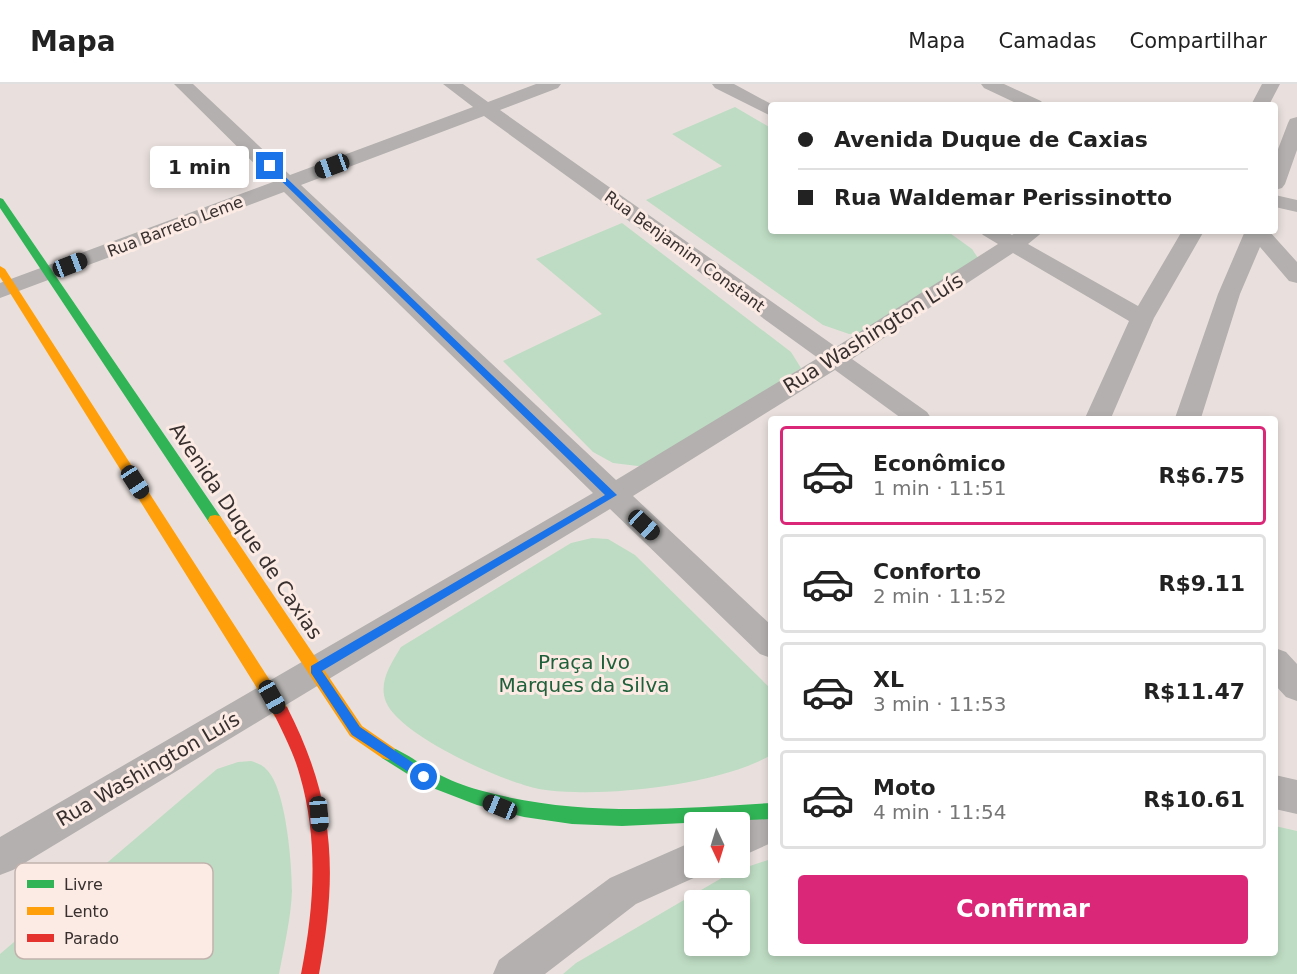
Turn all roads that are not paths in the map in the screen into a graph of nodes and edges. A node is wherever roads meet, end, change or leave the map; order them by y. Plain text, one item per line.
1 (183, 84) edge
2 (452, 84) edge
3 (552, 84) edge
4 (721, 84) edge
5 (990, 84) edge
6 (1029, 102) edge
7 (487, 108) junction
8 (768, 109) edge
9 (1297, 123) edge
10 (1278, 176) edge
11 (288, 183) junction
12 (0, 201) edge
13 (1278, 202) edge
14 (1297, 206) edge
15 (1191, 234) edge
16 (1256, 234) edge
17 (1260, 234) edge
18 (1012, 235) edge
19 (1242, 263) junction
20 (0, 270) edge
21 (48, 274) junction
22 (1296, 274) edge
23 (6, 289) edge
24 (1142, 318) junction
25 (835, 359) junction
26 (915, 416) edge
27 (1099, 416) edge
28 (1189, 416) edge
29 (612, 495) junction
30 (768, 642) edge
31 (1278, 665) edge
32 (315, 670) junction
33 (1297, 687) edge
34 (272, 697) junction
35 (1278, 793) edge
36 (1297, 797) edge
37 (768, 811) edge
38 (768, 826) edge
39 (750, 834) edge
40 (0, 857) edge
41 (684, 864) edge
42 (310, 974) edge
43 (513, 974) edge

1 - 11 street
2 - 7 street, Rua Benjamim Constant
3 - 7 street, Rua Barreto Leme
4 - 8 street
5 - 6 street
7 - 11 street, Rua Barreto Leme
7 - 25 street, Rua Benjamim Constant
9 - 10 street
11 - 21 street, Rua Barreto Leme
11 - 29 street
12 - 21 street, Avenida Duque de Caxias
13 - 14 street
15 - 24 street
16 - 19 street
17 - 22 street
18 - 24 street
18 - 25 street, Rua Washington Luís
19 - 22 street
19 - 28 street
20 - 23 street
21 - 23 street, Rua Barreto Leme
21 - 32 street, Avenida Duque de Caxias
23 - 34 street
24 - 27 street
25 - 26 street, Rua Benjamim Constant
25 - 29 street, Rua Washington Luís
29 - 30 street
29 - 32 street, Rua Washington Luís
31 - 33 street
32 - 34 street, Rua Washington Luís
32 - 37 street, Avenida Duque de Caxias
34 - 40 street, Rua Washington Luís
34 - 42 street
35 - 36 street
38 - 39 street
41 - 43 street

